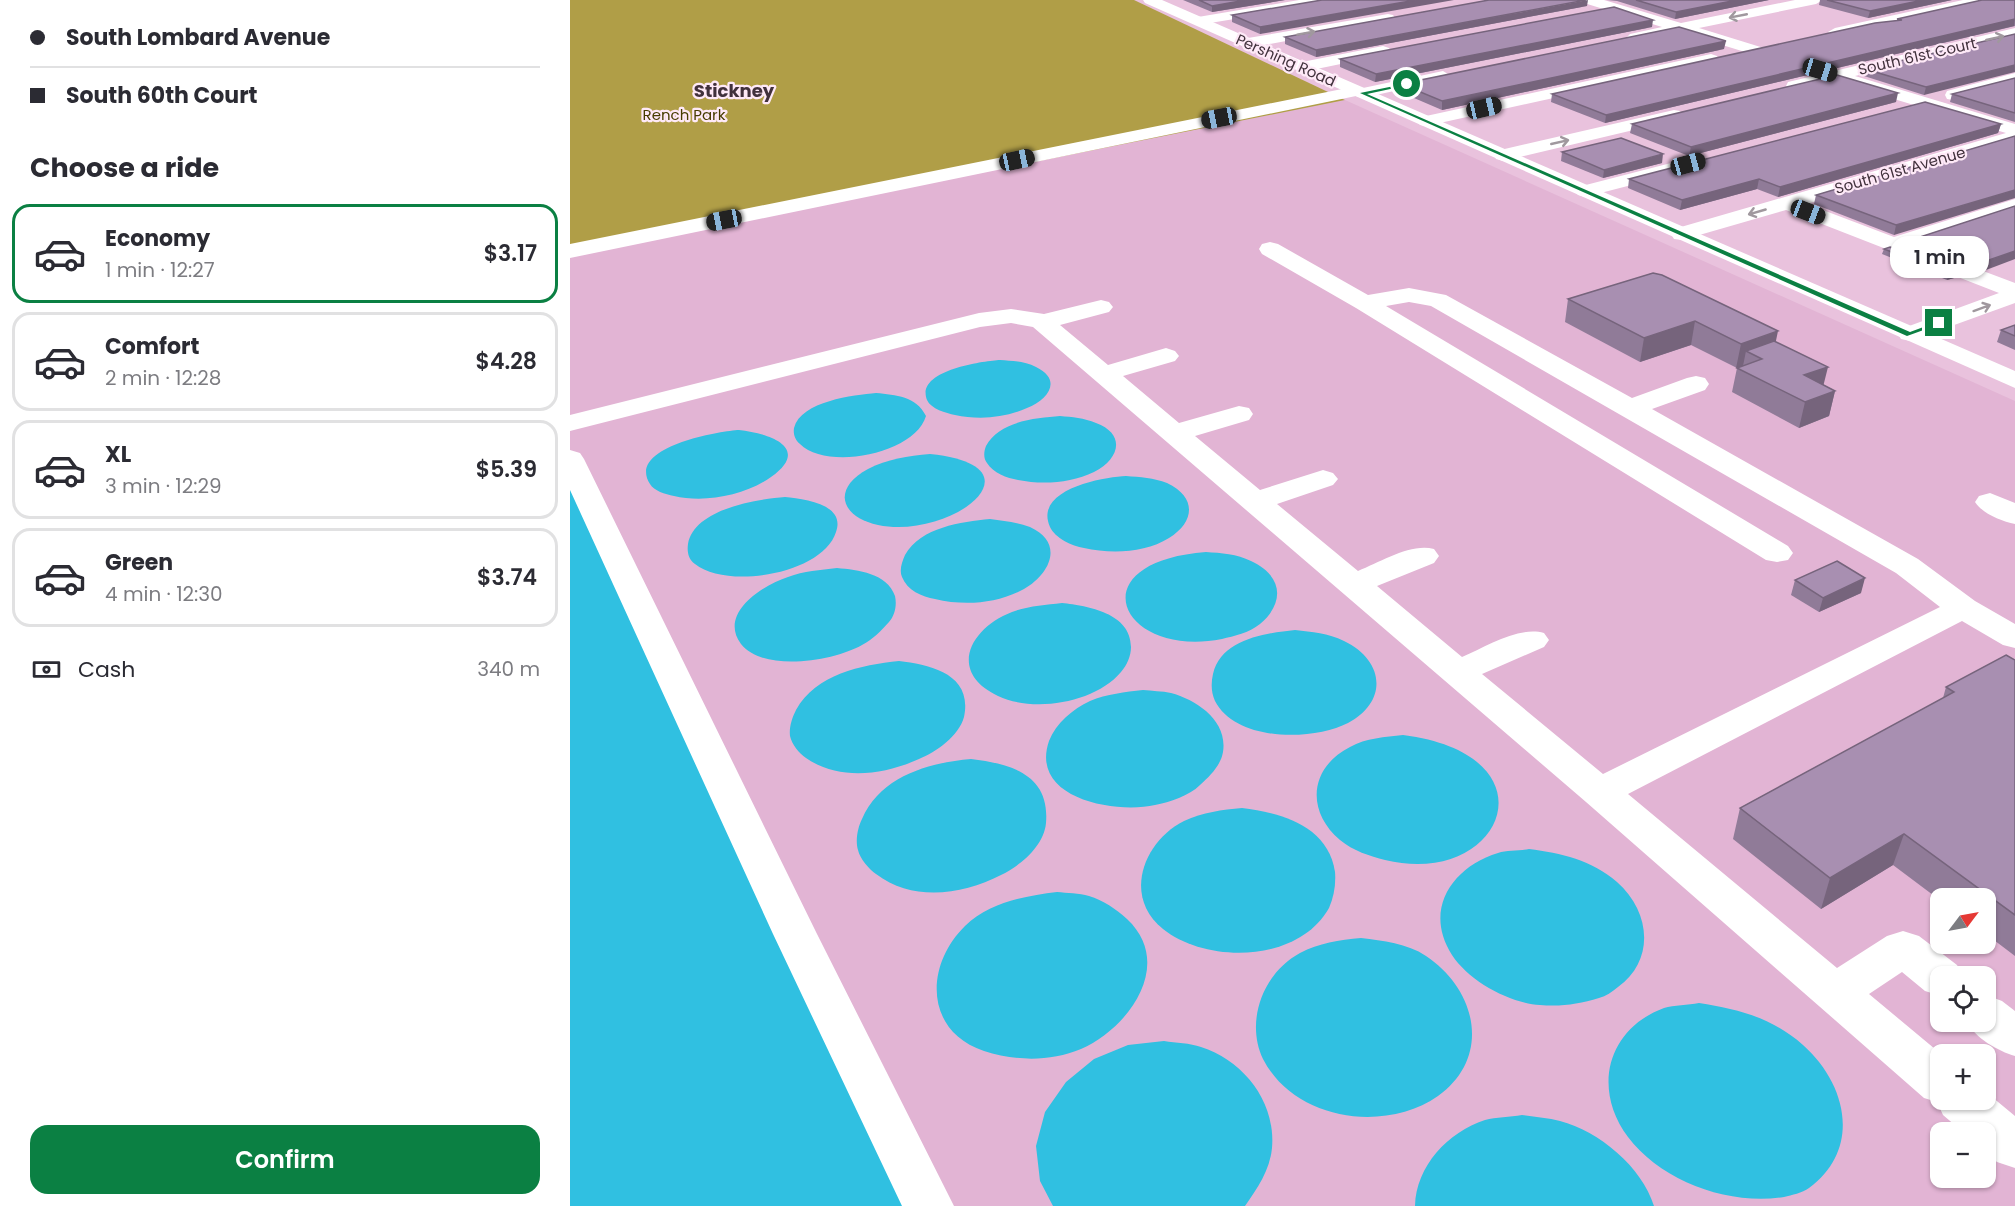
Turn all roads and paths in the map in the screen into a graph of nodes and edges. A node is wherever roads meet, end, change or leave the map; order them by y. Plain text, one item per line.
1 (1154, 0) edge
2 (1324, 0) edge
3 (1589, 0) edge
4 (1816, 0) edge
5 (1982, 0) edge
6 (1645, 2) edge
7 (1614, 8) junction
8 (1580, 14) edge
9 (1398, 16) edge
10 (1198, 21) junction
11 (1680, 27) junction
12 (2015, 33) edge
13 (1822, 35) edge
14 (1623, 39) edge
15 (1248, 43) junction
16 (1788, 43) edge
17 (1395, 49) edge
18 (1754, 50) junction
19 (1302, 67) junction
20 (1454, 74) edge
21 (1837, 75) junction
22 (2015, 78) edge
23 (1779, 89) edge
24 (1360, 92) junction
25 (1523, 99) junction
26 (1924, 102) junction
27 (1554, 111) dead end
28 (1891, 111) edge
29 (1686, 112) edge
30 (1574, 119) dead end
31 (1425, 121) junction
32 (2015, 129) edge
33 (1604, 131) junction
34 (2015, 136) edge
35 (1636, 144) edge
36 (1656, 152) edge
37 (1503, 156) junction
38 (1585, 191) junction
39 (1786, 203) junction
40 (2015, 205) edge
41 (1682, 234) junction
42 (1894, 244) junction
43 (1270, 249) dead end
44 (570, 251) edge
45 (2015, 291) edge
46 (2015, 295) edge
47 (1364, 303) junction
48 (1101, 307) dead end
49 (1042, 322) junction
50 (1910, 334) junction
51 (1166, 357) dead end
52 (1102, 374) junction
53 (2015, 380) edge
54 (1696, 384) dead end
55 (1630, 408) junction
56 (1239, 414) dead end
57 (570, 423) edge
58 (1173, 434) junction
59 (570, 459) edge
60 (1323, 479) dead end
61 (1254, 502) junction
62 (1777, 553) dead end
63 (1423, 556) dead end
64 (1352, 585) junction
65 (1963, 608) junction
66 (2015, 638) edge
67 (1532, 640) dead end
68 (1456, 672) junction
69 (1600, 792) junction
70 (1930, 969) edge
71 (1835, 993) junction
72 (1996, 1022) edge
73 (2015, 1037) edge
74 (1930, 1074) edge
75 (1972, 1110) edge
76 (2015, 1146) edge
77 (928, 1206) edge

1 - 10 street, Pershing Road
2 - 10 street
3 - 7 street
4 -> 11 street
5 - 13 street
6 - 7 street
7 - 8 street
7 - 11 street
15 -> 9 street
10 - 15 street, Pershing Road
11 - 14 street
11 - 18 street
21 -> 12 street, South 61st Court
15 - 19 street, Pershing Road
16 - 18 street
17 - 19 street
18 - 21 street
18 - 25 street
19 - 24 street, Pershing Road
20 - 24 street
21 - 23 street, South 61st Court
21 - 26 street
22 - 26 street
24 - 31 street, Pershing Road
24 - 44 street
25 - 27 street
25 - 31 street
26 - 28 street
26 - 32 street
29 - 33 street
30 - 33 street
31 - 37 street, Pershing Road
33 - 35 street
37 -> 33 street
34 - 39 street, South 61st Avenue
36 - 38 street
37 - 38 street, Pershing Road
38 - 41 street, Pershing Road
39 -> 41 street, South 61st Avenue
39 - 42 street
40 - 42 street
41 - 50 street, Pershing Road
42 - 45 street
43 - 47 street
50 -> 46 street
47 - 55 street
47 - 62 street
48 - 49 street
49 - 52 street
49 - 57 street
50 - 53 street, Pershing Road
51 - 52 street
52 - 58 street
54 - 55 street
55 - 65 street
56 - 58 street
58 - 61 street
59 - 77 street
60 - 61 street
61 - 64 street
63 - 64 street
64 - 68 street
65 - 66 street
65 - 69 street
67 - 68 street
68 - 69 street
69 - 71 street
70 - 71 street
71 - 74 street
72 - 73 street
75 - 76 street

